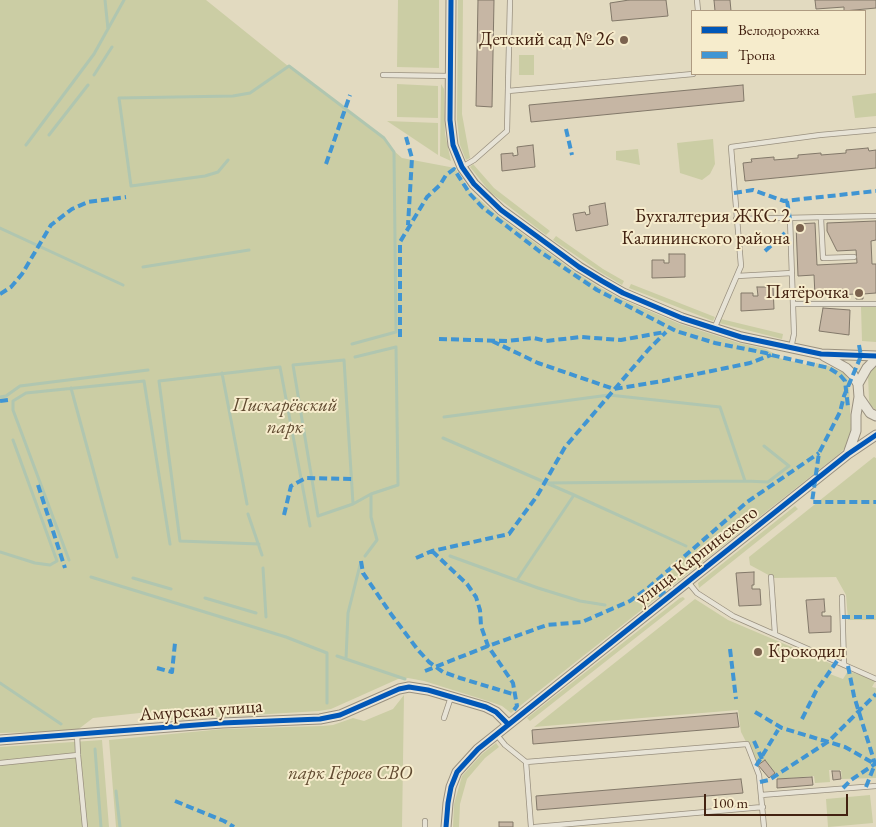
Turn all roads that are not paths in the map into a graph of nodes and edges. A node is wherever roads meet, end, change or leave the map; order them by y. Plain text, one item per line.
1 (451, 0) edge
2 (510, 0) edge
3 (691, 74) edge
4 (383, 75) dead end
5 (451, 76) junction
6 (508, 91) junction
7 (876, 130) edge
8 (462, 167) junction
9 (876, 216) edge
10 (821, 218) junction
11 (736, 219) junction
12 (790, 219) junction
13 (854, 257) dead end
14 (792, 273) junction
15 (737, 276) junction
16 (793, 304) junction
17 (876, 304) edge
18 (714, 329) junction
19 (791, 348) junction
20 (821, 354) junction
21 (876, 358) edge
22 (858, 384) junction
23 (860, 397) junction
24 (876, 416) edge
25 (876, 434) edge
26 (848, 454) junction
27 (771, 577) dead end
28 (688, 582) junction
29 (842, 597) dead end
30 (774, 634) junction
31 (844, 665) junction
32 (876, 679) edge
33 (451, 697) junction
34 (444, 718) dead end
35 (508, 724) junction
36 (77, 734) junction
37 (496, 734) junction
38 (0, 740) edge
39 (78, 755) junction
40 (526, 762) junction
41 (0, 763) edge
42 (876, 786) edge
43 (761, 795) junction
44 (763, 807) junction
45 (425, 821) dead end
46 (85, 827) edge
47 (425, 827) edge
48 (446, 827) edge
49 (533, 827) edge
50 (764, 827) edge

1 - 5 street
2 - 6 lane
3 - 6 lane
4 - 5 lane
5 - 8 street
6 - 8 lane
7 - 11 lane
8 - 18 street
9 - 10 lane
10 - 12 lane
10 - 13 lane
11 - 12 lane
11 - 15 lane
12 - 14 lane
14 - 15 lane
14 - 16 lane
15 - 18 lane
16 - 17 lane
16 - 19 lane
18 - 19 street
19 - 20 street
20 - 21 street
20 - 22 street
21 - 22 street
22 - 23 street
23 - 24 street
23 - 26 street
25 - 26 street, улица Карпинского
26 - 28 street, улица Карпинского
27 - 30 lane
28 - 30 lane
28 - 35 street, улица Карпинского
29 - 31 lane
30 - 31 lane
31 - 32 lane
33 - 34 lane
33 - 35 street
33 - 36 street, Амурская улица
35 - 37 street, улица Карпинского
36 - 38 street, Амурская улица
36 - 39 lane
37 - 40 lane
37 - 48 street, улица Карпинского
39 - 41 lane
39 - 46 lane
40 - 43 lane
40 - 49 lane
42 - 43 lane
43 - 44 lane
44 - 49 lane
44 - 50 lane
45 - 47 lane

